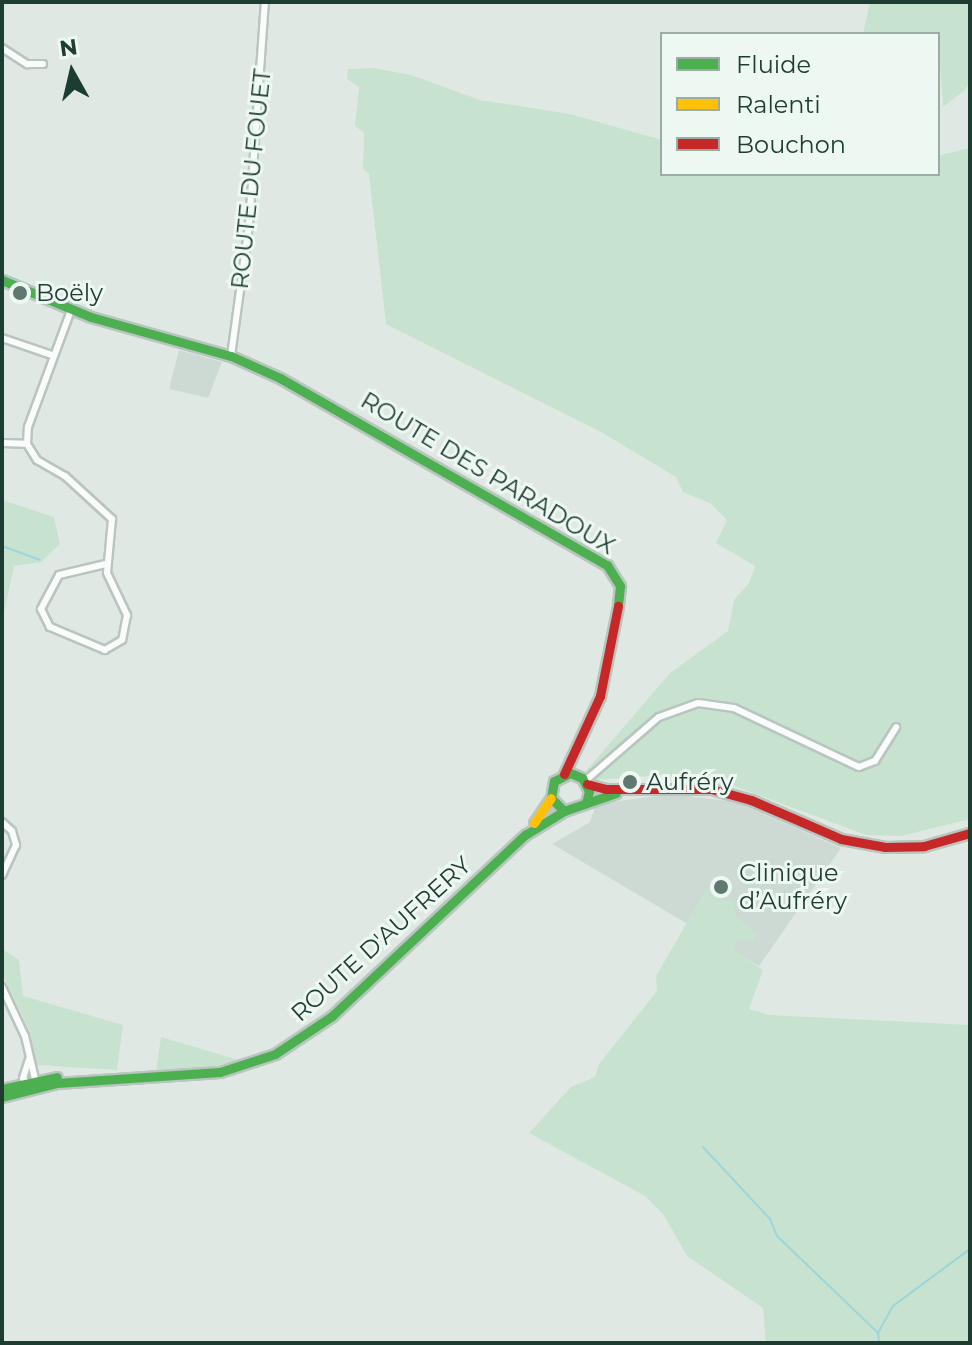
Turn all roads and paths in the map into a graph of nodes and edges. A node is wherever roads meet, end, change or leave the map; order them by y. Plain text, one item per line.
1 (265, 2) edge
2 (2, 48) edge
3 (43, 64) dead end
4 (2, 280) edge
5 (71, 310) junction
6 (2, 338) edge
7 (52, 355) junction
8 (231, 356) junction
9 (2, 443) edge
10 (27, 444) junction
11 (106, 564) junction
12 (896, 727) dead end
13 (581, 733) junction
14 (564, 774) junction
15 (585, 781) junction
16 (630, 790) junction
17 (551, 798) junction
18 (586, 803) junction
19 (564, 811) junction
20 (2, 822) edge
21 (970, 833) edge
22 (525, 835) junction
23 (2, 875) edge
24 (2, 987) edge
25 (29, 1060) junction
26 (30, 1083) junction
27 (2, 1089) edge
28 (2, 1097) edge

1 - 8 street, ROUTE DU FOUET
2 - 3 street
4 - 5 main road, ROUTE DES PARADOUX
5 - 7 street
5 - 8 main road, ROUTE DES PARADOUX
6 - 7 street
7 - 10 street
8 - 13 main road, ROUTE DES PARADOUX
9 - 10 street
10 - 11 street
11 - 11 street
12 - 15 street
13 - 14 main road, ROUTE DES PARADOUX
13 - 15 main road
14 - 15 main road
14 - 17 main road
15 - 16 main road
15 - 18 main road
16 - 18 main road
16 - 21 main road
17 - 19 main road
17 - 22 main road, ROUTE D'AUFRERY
18 - 19 main road
19 - 22 main road, ROUTE D'AUFRERY
20 - 23 street
22 - 26 main road, ROUTE D'AUFRERY
24 - 25 street
25 - 26 street
25 - 26 street
26 - 27 main road
26 - 28 main road

